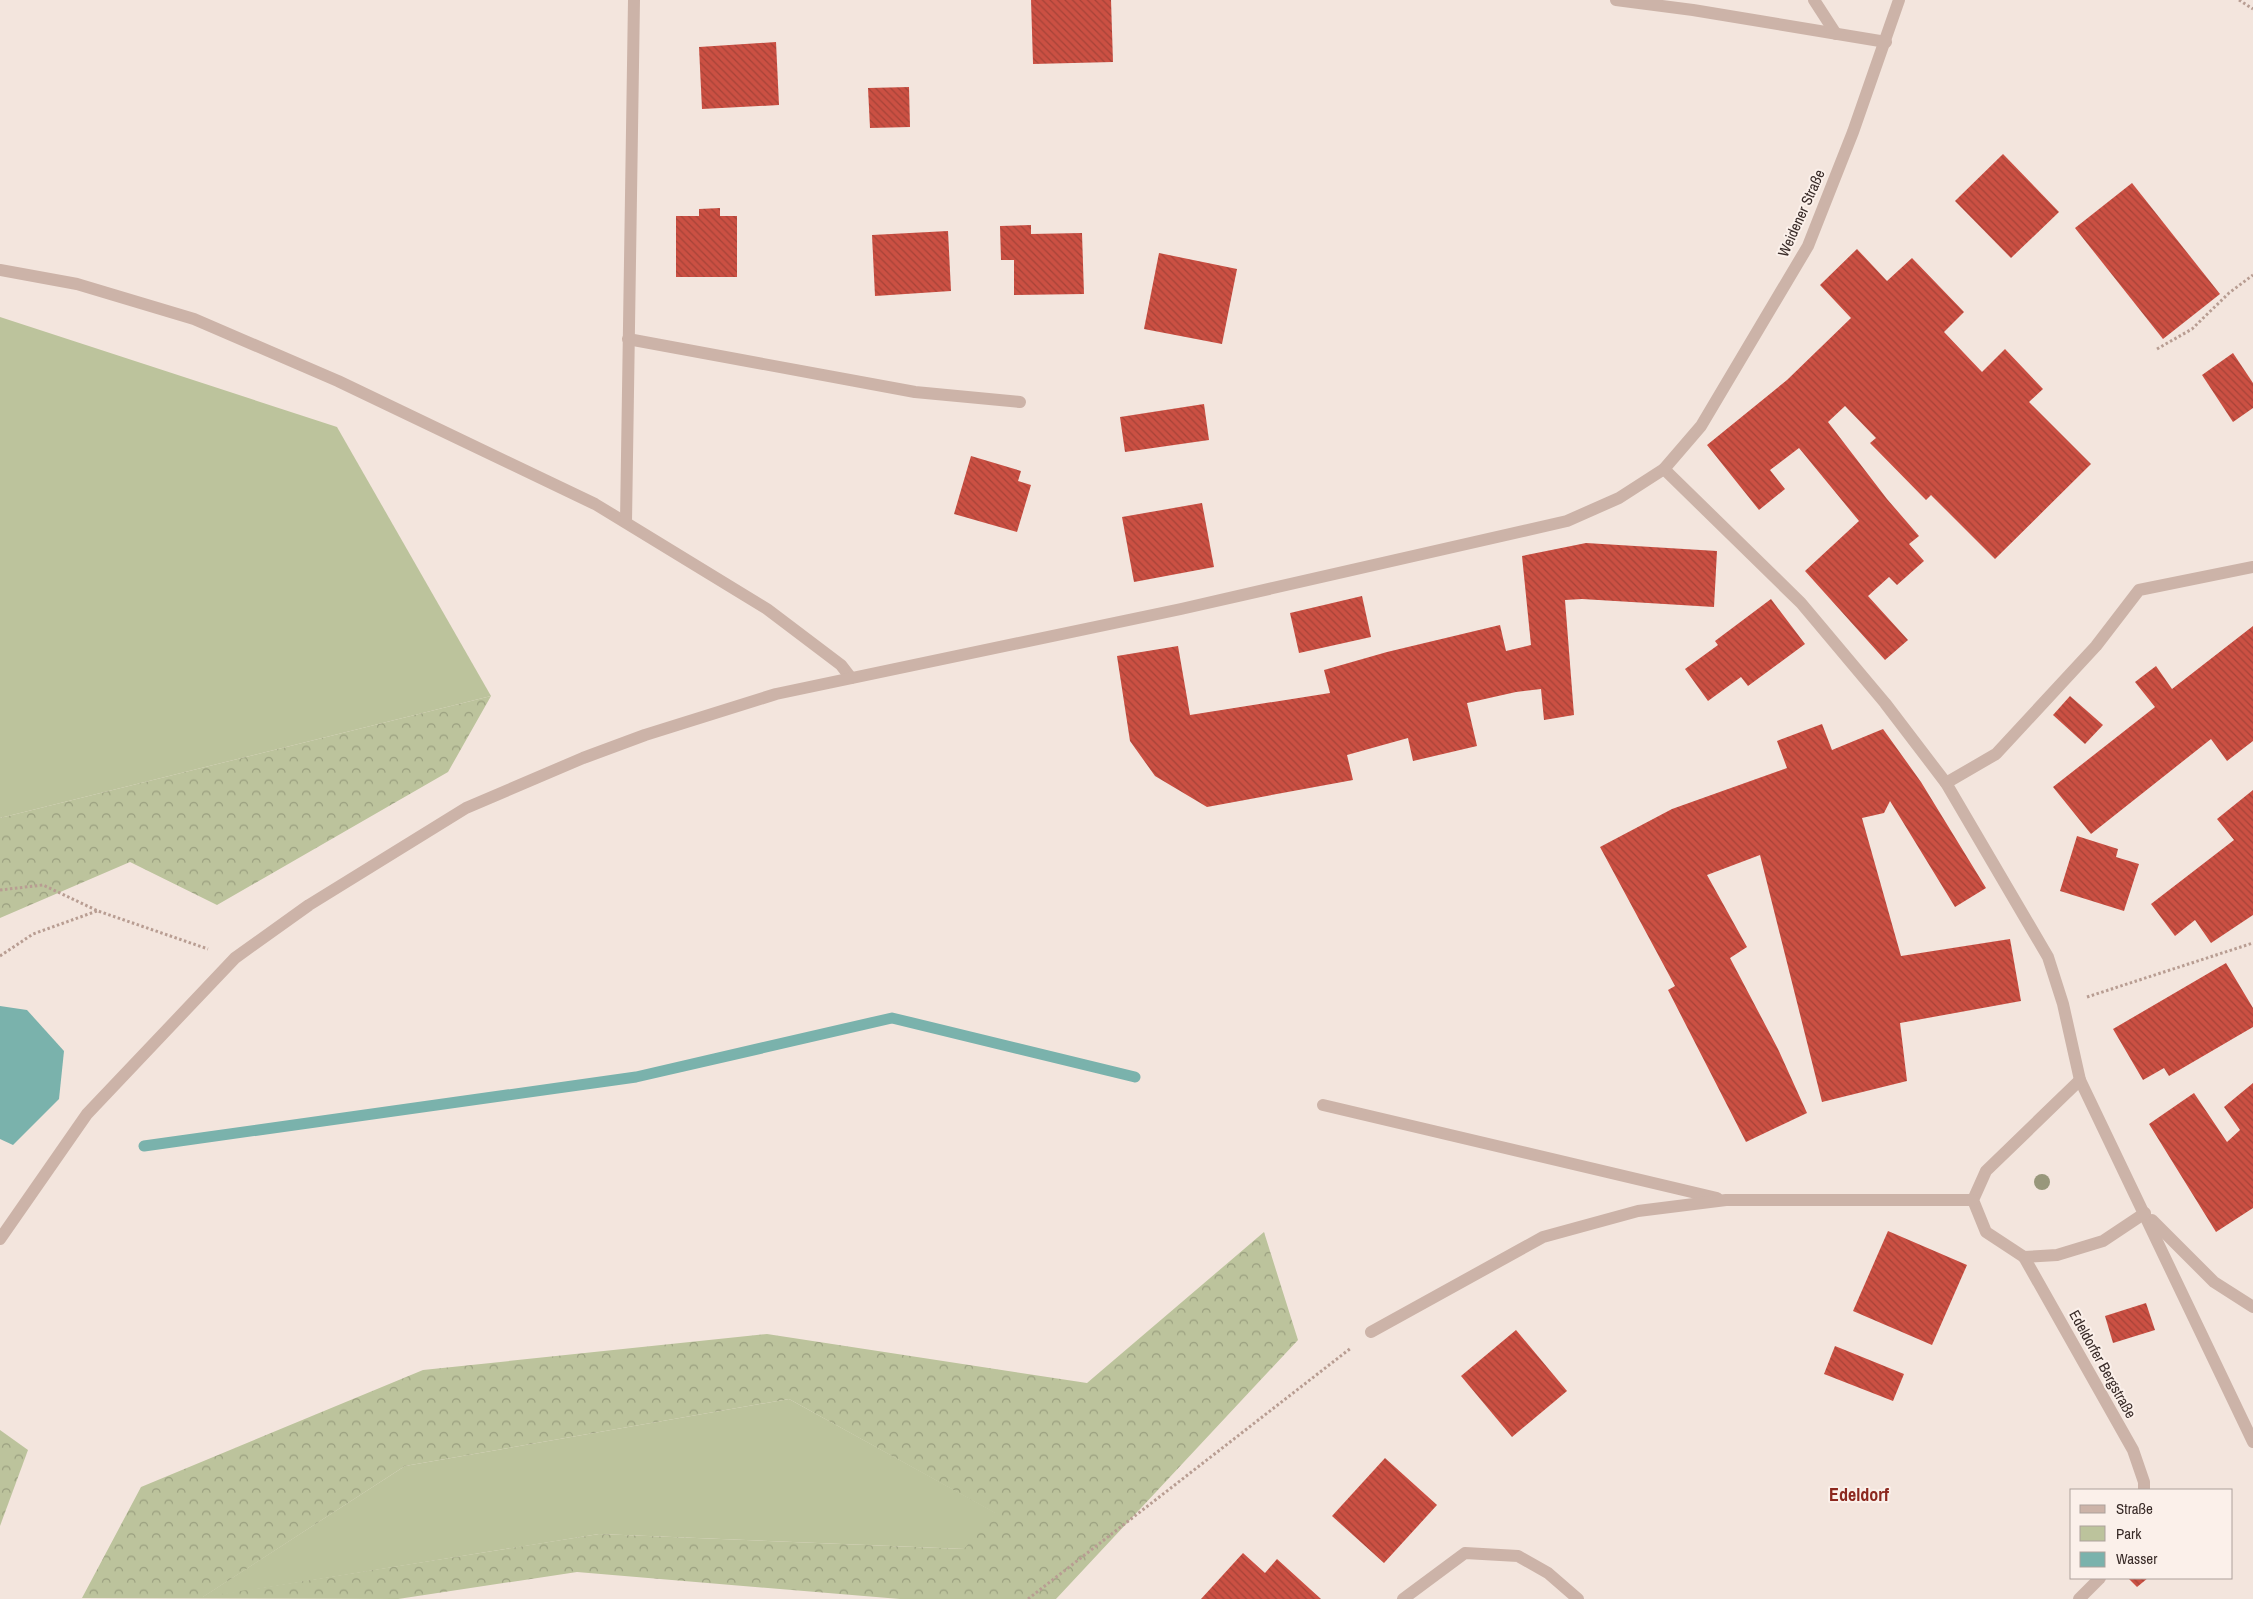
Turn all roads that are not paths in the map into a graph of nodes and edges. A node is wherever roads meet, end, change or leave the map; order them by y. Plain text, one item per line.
1 (634, 0) edge
2 (1616, 0) edge
3 (1814, 0) edge
4 (1898, 0) edge
5 (1836, 34) junction
6 (1886, 42) junction
7 (0, 270) edge
8 (628, 339) junction
9 (1020, 402) dead end
10 (1664, 469) junction
11 (626, 522) junction
12 (2253, 567) edge
13 (852, 678) junction
14 (1946, 783) junction
15 (2080, 1080) junction
16 (1323, 1106) dead end
17 (1726, 1200) junction
18 (1973, 1200) junction
19 (2144, 1213) junction
20 (0, 1239) edge
21 (2024, 1257) junction
22 (2253, 1307) edge
23 (1371, 1332) road end
24 (2253, 1442) edge
25 (2144, 1489) edge
26 (2099, 1579) edge
27 (1404, 1599) edge
28 (1578, 1599) edge
29 (2079, 1599) edge

1 - 8 street
2 - 5 street
3 - 5 street
4 - 6 street, Weidener Straße
5 - 6 street
6 - 10 street, Weidener Straße
7 - 11 street
8 - 9 street
8 - 11 street
10 - 13 street, Weidener Straße
10 - 14 street
11 - 13 street
12 - 14 street
13 - 20 street, Weidener Straße
14 - 15 street
15 - 18 street
15 - 19 street
16 - 17 street
17 - 18 street
17 - 23 street
18 - 21 street, Edeldorfer Bergstraße
19 - 21 street
19 - 22 street
19 - 24 street
21 - 25 street, Edeldorfer Bergstraße
26 - 29 street
27 - 28 street

